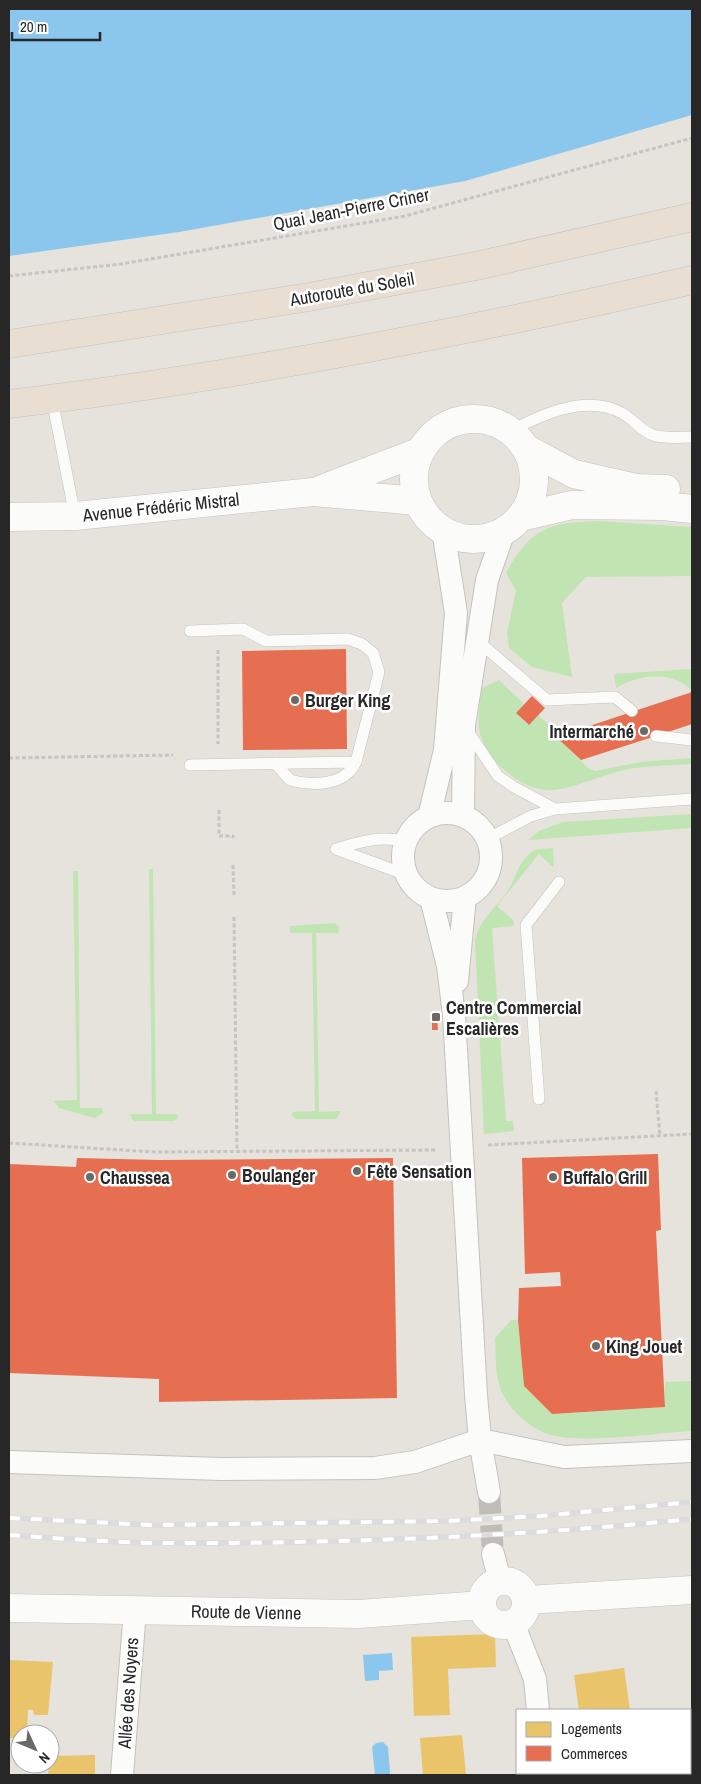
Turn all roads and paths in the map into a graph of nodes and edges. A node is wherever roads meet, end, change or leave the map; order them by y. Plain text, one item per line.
1 (692, 138) edge
2 (692, 217) edge
3 (9, 276) edge
4 (684, 283) edge
5 (9, 344) edge
6 (52, 399) junction
7 (9, 404) edge
8 (692, 437) edge
9 (519, 440) junction
10 (420, 451) junction
11 (692, 490) edge
12 (313, 492) junction
13 (418, 501) junction
14 (692, 510) edge
15 (75, 516) junction
16 (9, 517) edge
17 (512, 524) junction
18 (443, 530) junction
19 (190, 631) dead end
20 (478, 642) junction
21 (218, 647) dead end
22 (453, 654) junction
23 (632, 712) dead end
24 (464, 725) junction
25 (656, 736) dead end
26 (692, 740) edge
27 (218, 754) dead end
28 (180, 755) dead end
29 (9, 758) edge
30 (356, 762) junction
31 (275, 763) junction
32 (190, 765) dead end
33 (692, 799) edge
34 (555, 809) junction
35 (218, 810) dead end
36 (463, 816) junction
37 (429, 817) junction
38 (233, 838) dead end
39 (488, 839) junction
40 (406, 842) junction
41 (233, 865) dead end
42 (407, 875) junction
43 (559, 882) dead end
44 (234, 896) dead end
45 (465, 897) junction
46 (431, 898) junction
47 (234, 917) dead end
48 (454, 1015) junction
49 (656, 1091) dead end
50 (539, 1099) dead end
51 (692, 1134) edge
52 (660, 1135) junction
53 (9, 1143) edge
54 (461, 1148) junction
55 (237, 1151) junction
56 (480, 1440) junction
57 (692, 1451) edge
58 (9, 1462) edge
59 (489, 1492) tunnel mouth
60 (493, 1554) tunnel mouth
61 (500, 1581) junction
62 (692, 1590) edge
63 (482, 1605) junction
64 (9, 1608) edge
65 (134, 1610) junction
66 (520, 1611) junction
67 (538, 1709) edge
68 (122, 1775) edge

1 - 3 path, Quai Jean-Pierre Criner
2 - 5 highway, Autoroute du Soleil
4 - 6 highway
6 - 7 highway
6 - 15 lane
8 - 9 lane
9 - 10 main road
9 - 11 main road
9 - 17 main road
10 - 12 main road, Avenue Frédéric Mistral
10 - 13 main road
12 - 13 main road, Avenue Frédéric Mistral
12 - 15 main road, Avenue Frédéric Mistral
13 - 18 main road
14 - 17 main road
15 - 16 main road, Avenue Frédéric Mistral
17 - 18 main road
17 - 20 street
18 - 22 street
19 - 30 lane
20 - 22 street
20 - 23 lane
20 - 24 street
21 - 27 path
22 - 37 street
24 - 34 lane
24 - 36 street
25 - 26 lane
28 - 29 path
30 - 31 lane
30 - 31 lane
31 - 32 lane
33 - 34 lane
34 - 39 lane
35 - 38 path
36 - 37 street
36 - 39 street
37 - 40 street
39 - 45 street
40 - 42 street
40 - 42 lane
41 - 44 path
42 - 46 street
43 - 50 lane
45 - 46 street
45 - 48 street
46 - 48 street
47 - 55 path
48 - 54 street
49 - 52 path
51 - 52 path
52 - 54 path
53 - 55 path
54 - 55 path
54 - 56 street
56 - 57 street
56 - 58 street
56 - 59 street
60 - 61 street
61 - 63 main road
61 - 66 main road
62 - 66 main road
63 - 65 main road, Route de Vienne
63 - 66 main road
64 - 65 main road, Route de Vienne
65 - 68 street, Allée des Noyers
66 - 67 street

